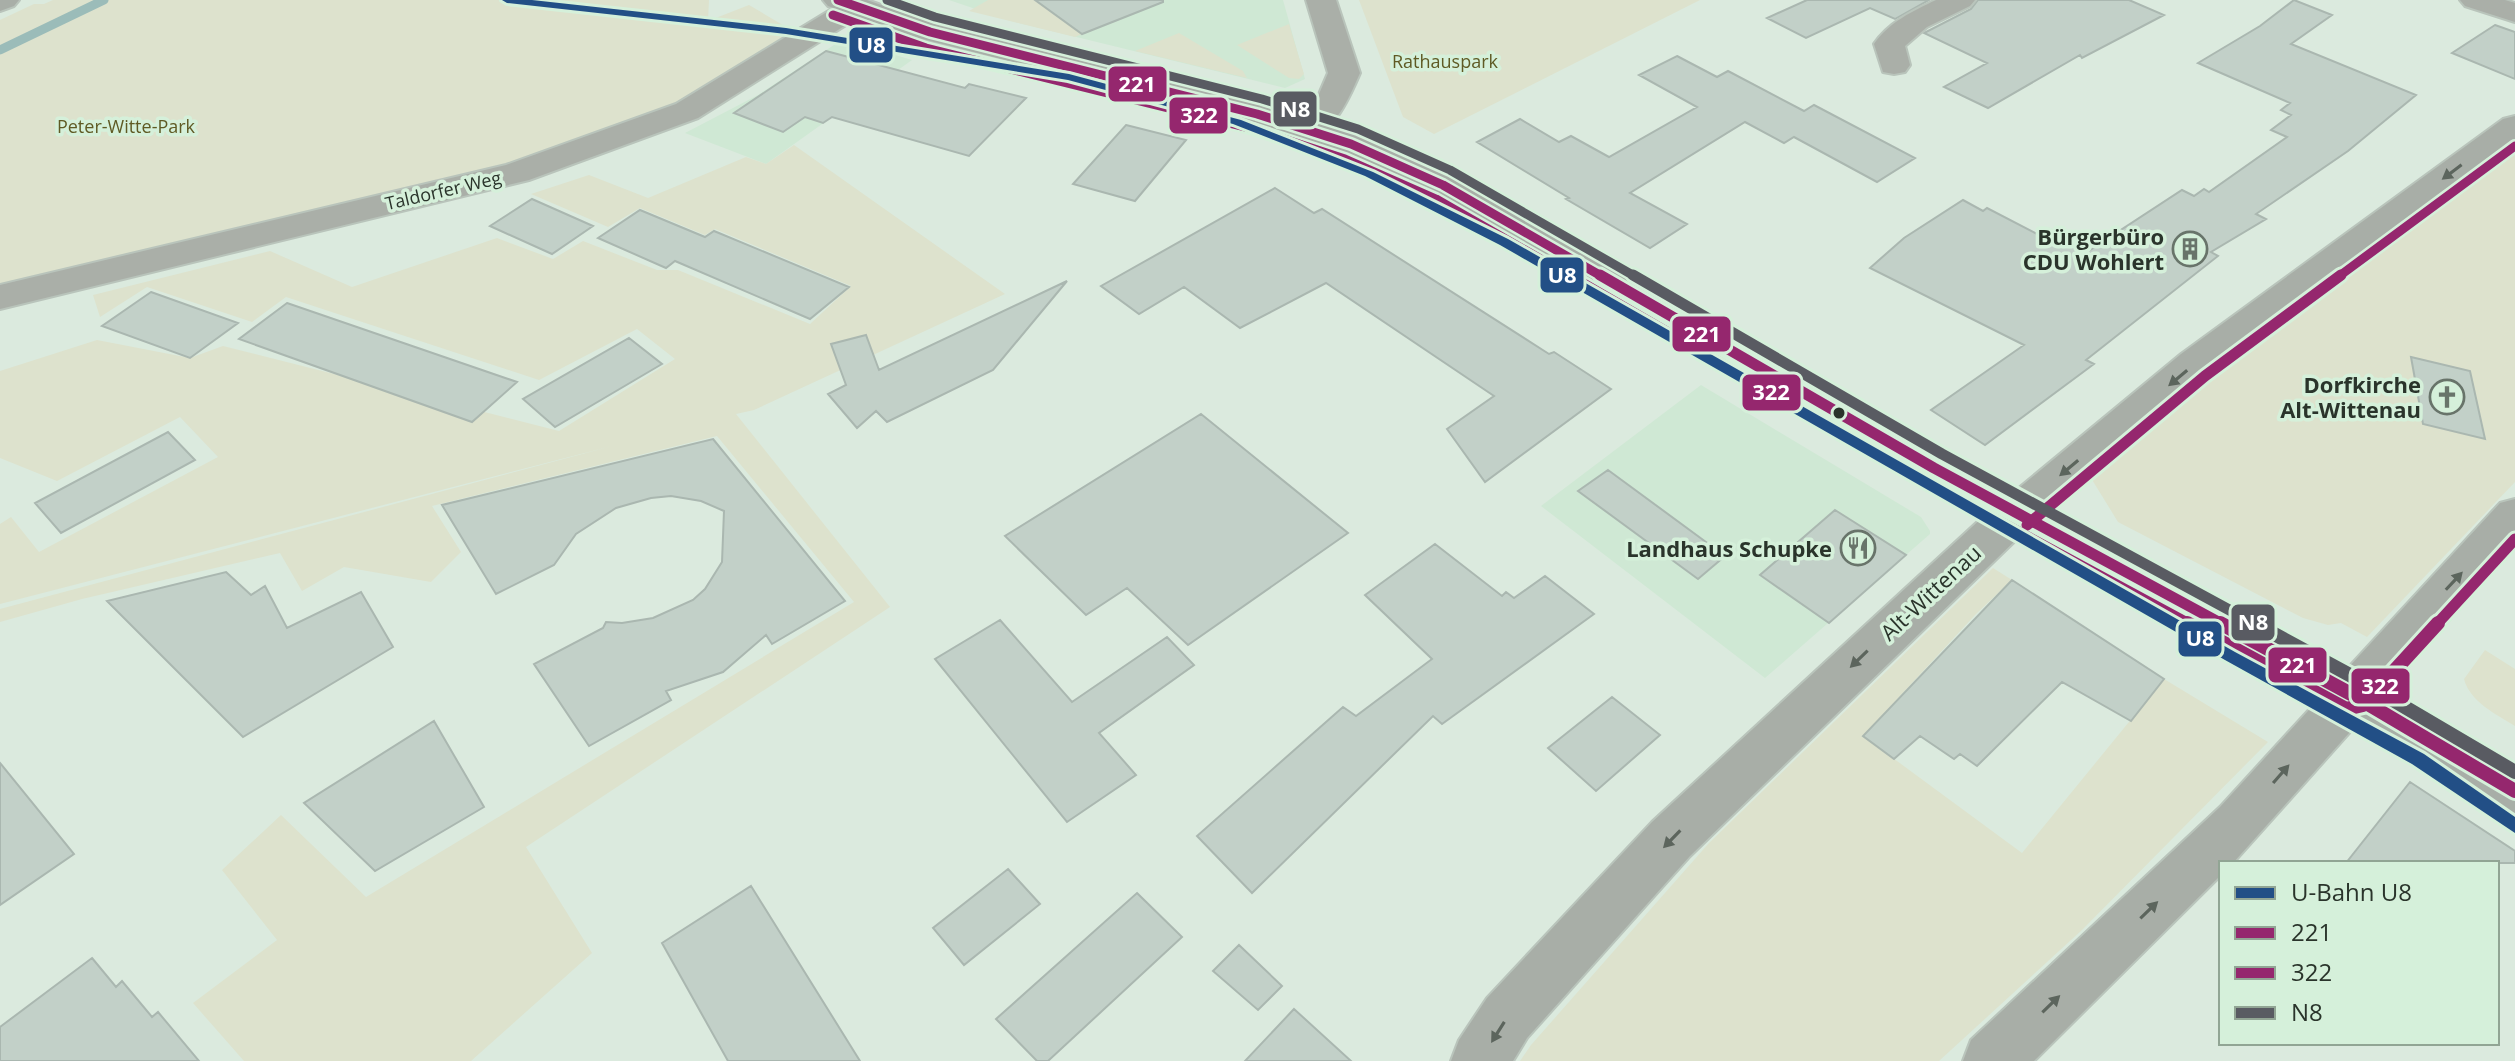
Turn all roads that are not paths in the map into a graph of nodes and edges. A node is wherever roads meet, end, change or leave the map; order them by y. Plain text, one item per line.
1 (1321, 0) edge
2 (1960, 0) edge
3 (2475, 0) edge
4 (847, 3) edge
5 (2515, 13) edge
6 (1894, 65) dead end
7 (2515, 126) edge
8 (1307, 128) junction
9 (0, 297) edge
10 (2017, 513) junction
11 (2515, 515) edge
12 (2351, 694) junction
13 (2515, 791) edge
14 (1480, 1061) edge
15 (1992, 1061) edge

1 - 8 street
2 - 6 street
3 - 5 street
4 - 8 main road
4 - 9 street, Taldorfer Weg
7 -> 10 main road, Alt-Wittenau
8 - 10 main road
10 - 12 main road
10 -> 14 main road, Alt-Wittenau
12 -> 11 main road
12 - 13 main road
15 -> 12 main road

